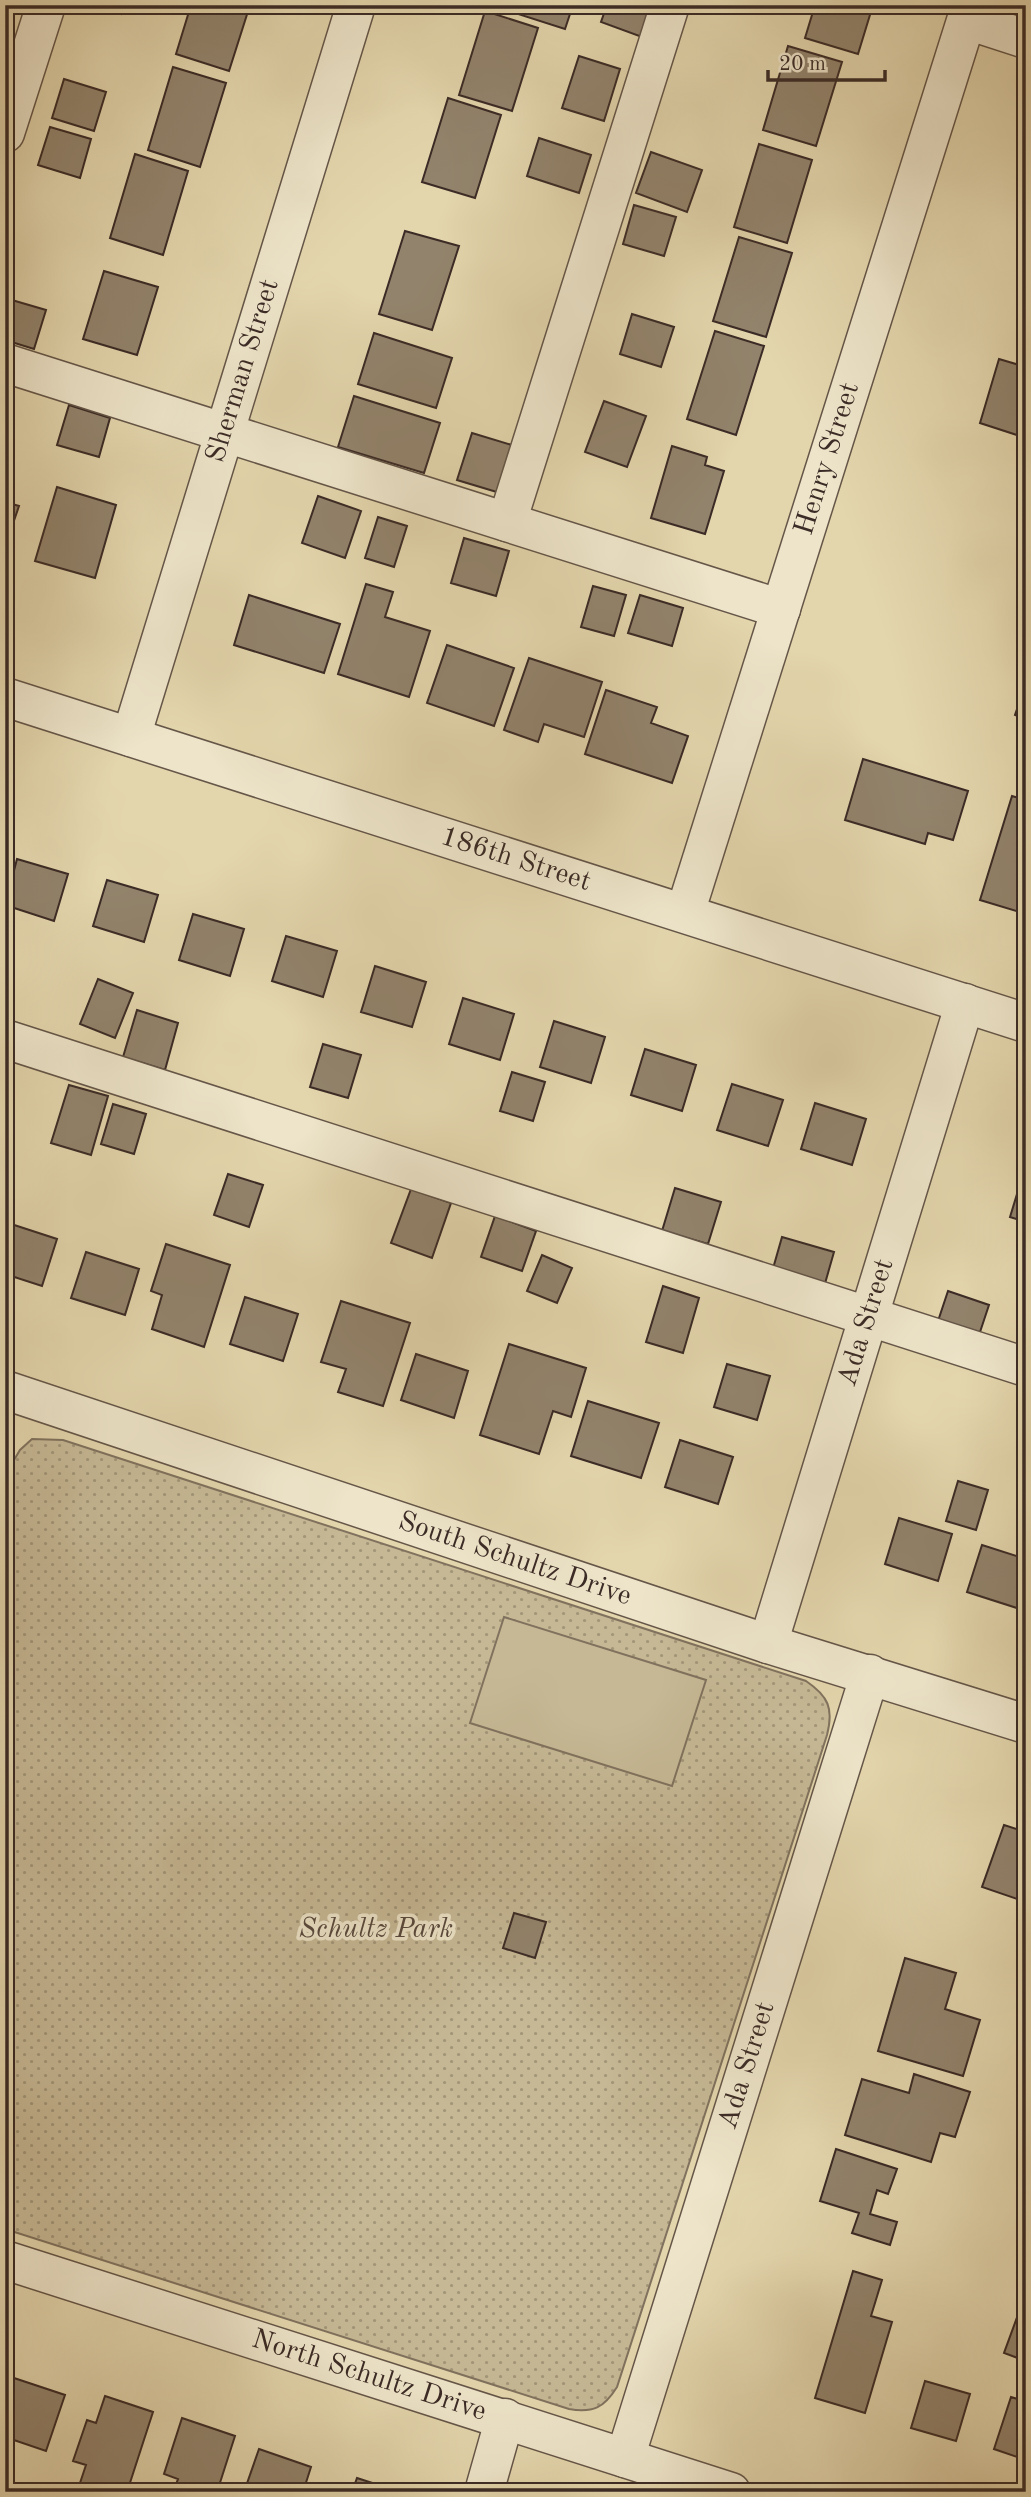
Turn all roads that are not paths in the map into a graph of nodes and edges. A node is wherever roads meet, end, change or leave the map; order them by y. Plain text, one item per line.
1 (46, 5) edge
2 (356, 5) edge
3 (670, 5) edge
4 (969, 12) edge
5 (1026, 39) edge
6 (5, 133) edge
7 (5, 363) edge
8 (224, 432) junction
9 (508, 522) junction
10 (781, 609) junction
11 (5, 697) edge
12 (131, 737) junction
13 (685, 913) junction
14 (965, 1003) junction
15 (1026, 1023) edge
16 (5, 1039) edge
17 (869, 1316) junction
18 (1026, 1367) edge
19 (5, 1390) edge
20 (768, 1644) junction
21 (870, 1674) junction
22 (1026, 1724) edge
23 (5, 2260) edge
24 (505, 2418) junction
25 (625, 2458) junction
26 (484, 2492) edge
27 (731, 2492) edge

1 - 6 street
2 - 8 street, Sherman Street
3 - 9 street
4 - 5 street
4 - 10 street, Henry Street
7 - 8 street
8 - 9 street
8 - 12 street, Sherman Street
9 - 10 street
10 - 13 street, Henry Street
11 - 12 street, 186th Street
12 - 13 street, 186th Street
13 - 14 street, 186th Street
14 - 15 street, 186th Street
14 - 17 street, Ada Street
16 - 17 street
17 - 18 street
17 - 20 street, Ada Street
19 - 20 street, South Schultz Drive
20 - 21 street, South Schultz Drive
21 - 22 street, South Schultz Drive
21 - 25 street, Ada Street
23 - 24 street, North Schultz Drive
24 - 25 street, North Schultz Drive
24 - 26 street
25 - 27 street, North Schultz Drive

